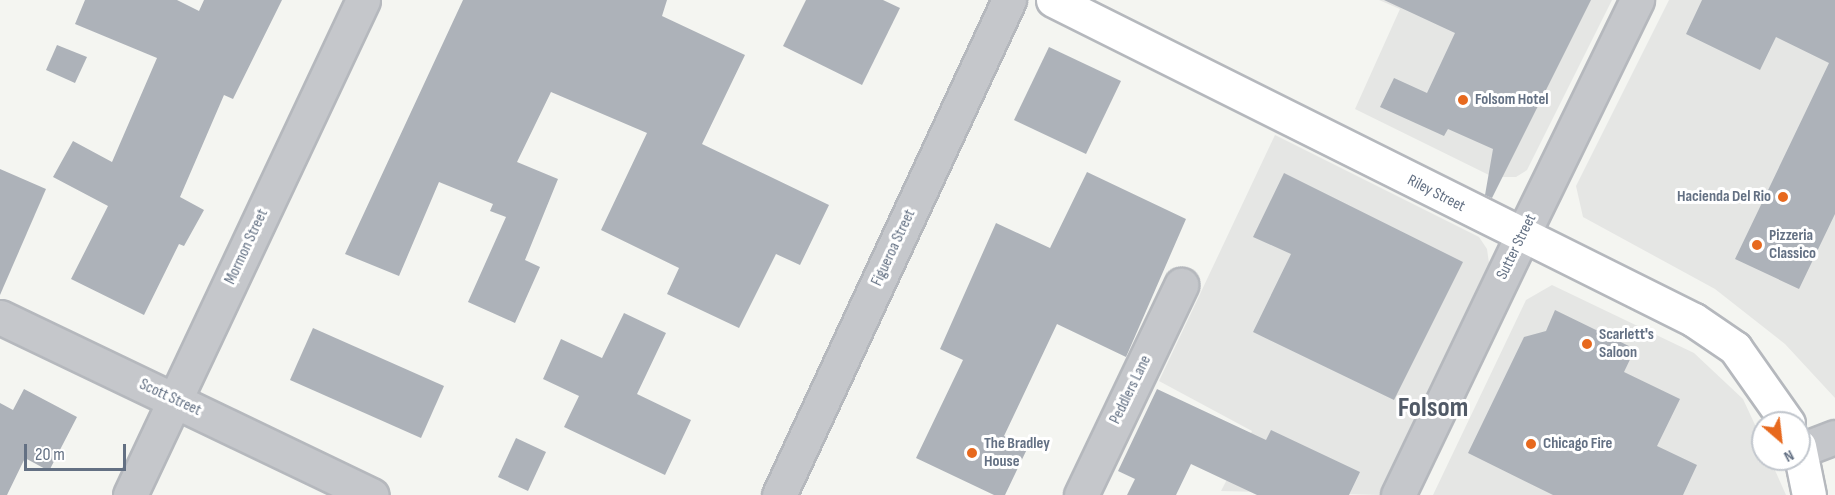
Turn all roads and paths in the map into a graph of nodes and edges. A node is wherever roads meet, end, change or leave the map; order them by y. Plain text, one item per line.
1 (363, 0) edge
2 (1009, 0) edge
3 (1053, 0) edge
4 (1637, 0) edge
5 (1521, 238) junction
6 (1181, 285) dead end
7 (0, 318) edge
8 (174, 400) junction
9 (1777, 411) edge
10 (1835, 437) edge
11 (1811, 439) edge
12 (1803, 471) edge
13 (130, 495) edge
14 (372, 495) edge
15 (779, 495) edge
16 (1081, 495) edge
17 (1398, 495) edge
18 (1809, 495) edge

1 - 8 street, Mormon Street
2 - 15 street, Figueroa Street
3 - 5 main road, Riley Street
4 - 5 street, Sutter Street
5 - 9 main road, Riley Street
5 - 17 street, Sutter Street
6 - 16 street, Peddlers Lane
7 - 8 street, Scott Street
8 - 13 street, Mormon Street
8 - 14 street, Scott Street
10 - 11 street
12 - 18 main road

